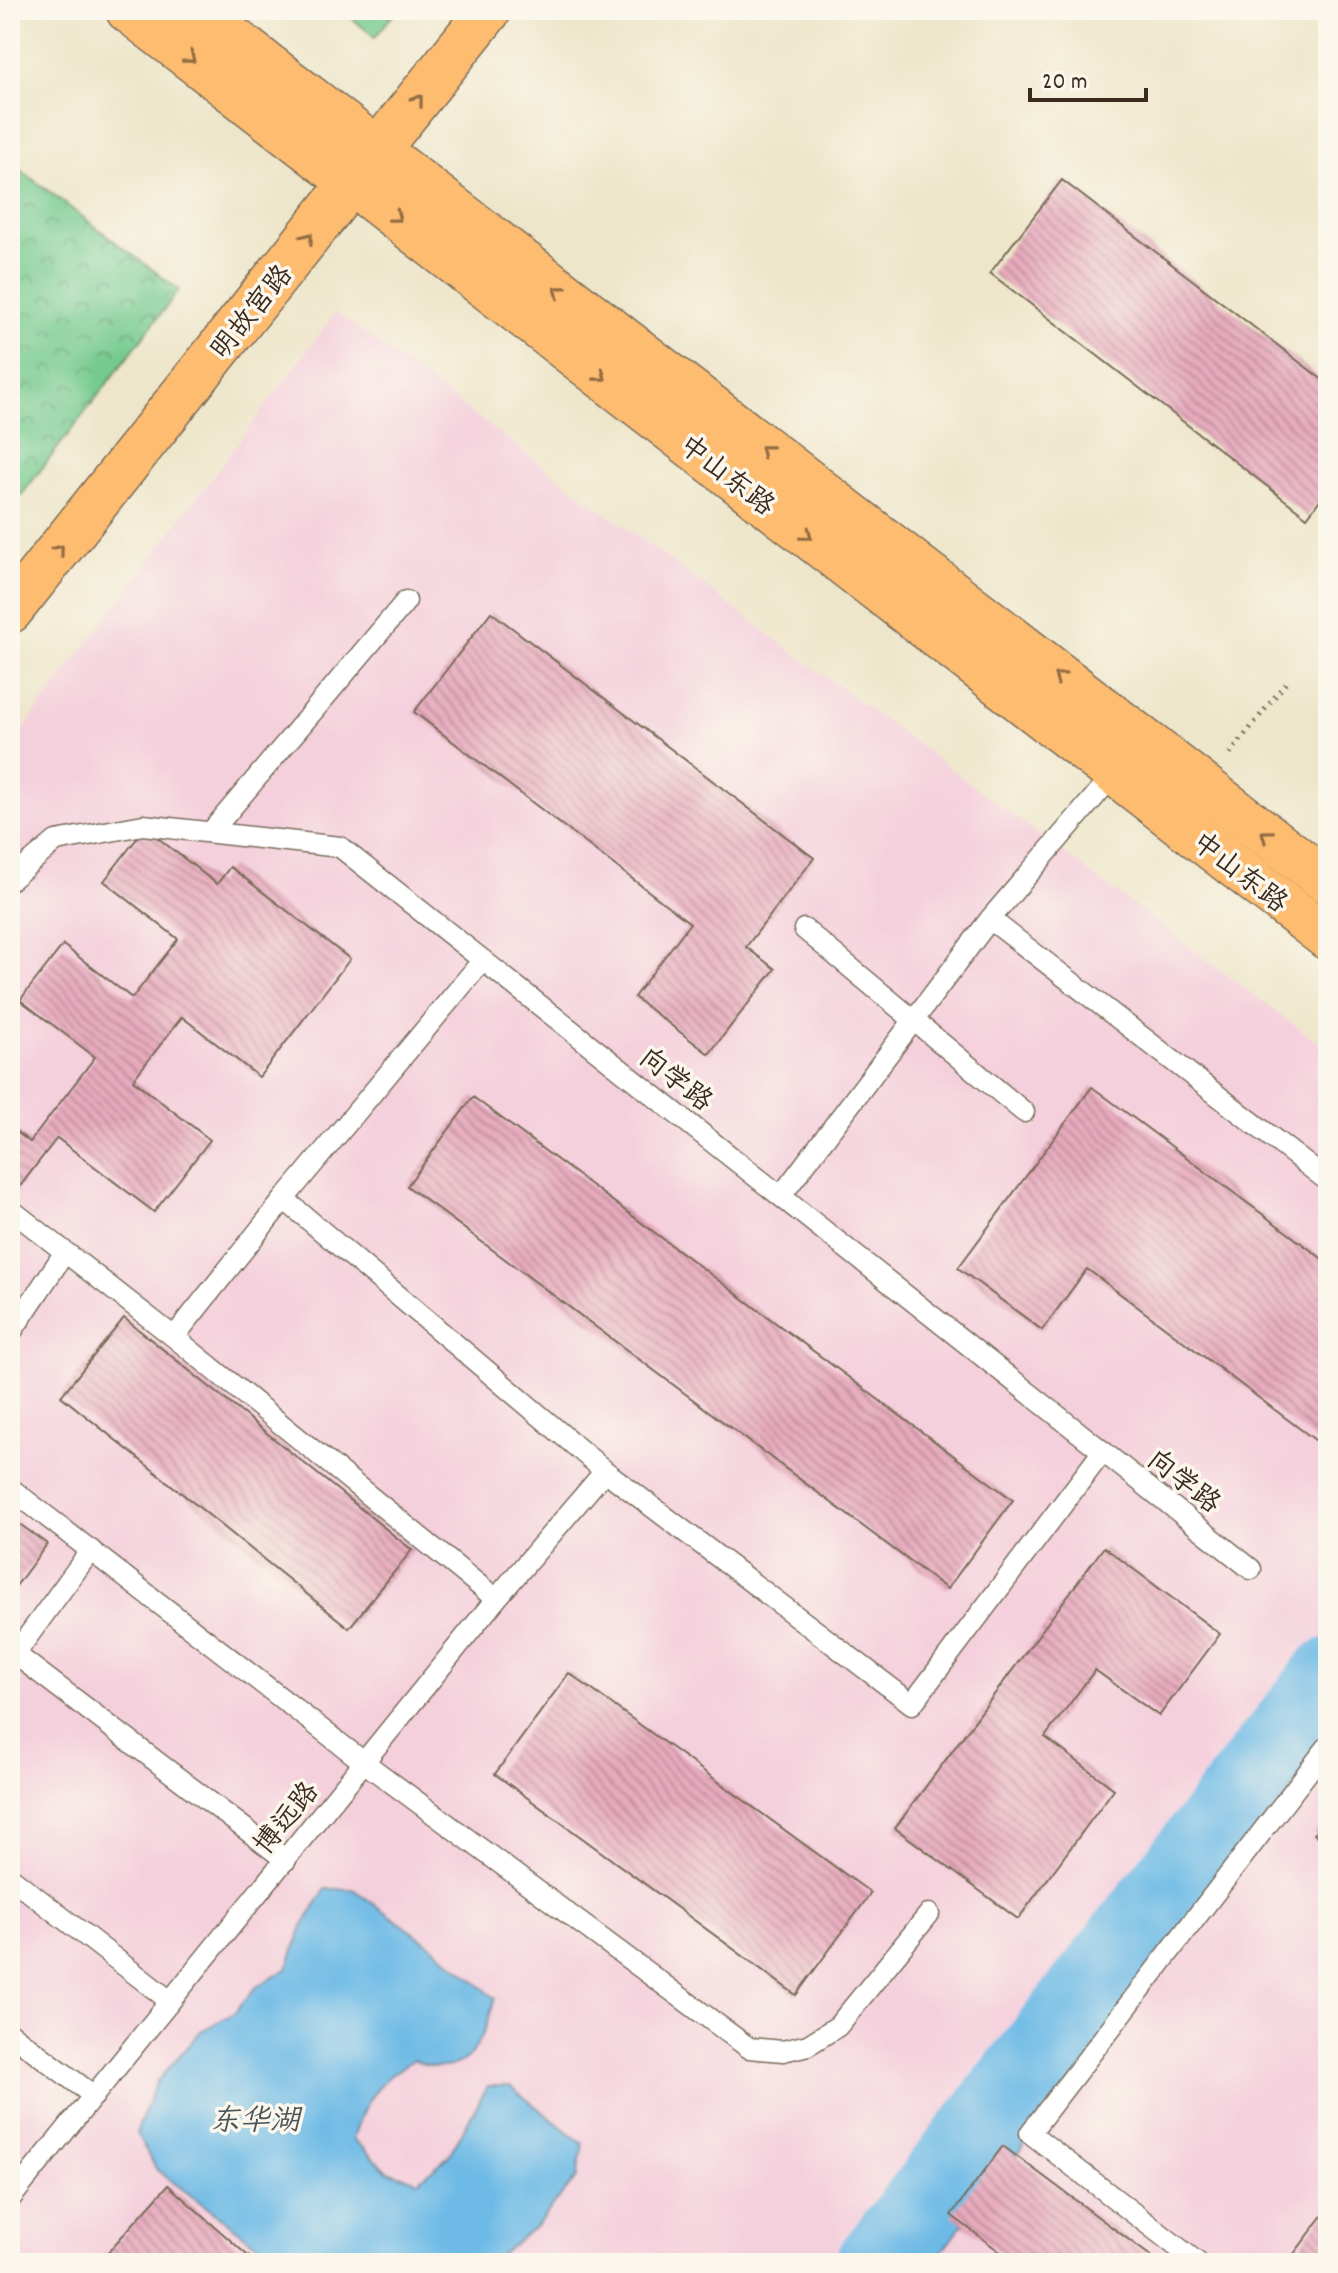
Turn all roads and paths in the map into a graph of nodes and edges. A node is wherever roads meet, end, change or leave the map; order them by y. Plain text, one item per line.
1 (128, 10) edge
2 (196, 10) edge
3 (489, 10) edge
4 (365, 167) junction
5 (406, 601) dead end
6 (10, 611) edge
7 (1288, 680) dead end
8 (1115, 773) junction
9 (1204, 787) junction
10 (211, 832) junction
11 (10, 880) edge
12 (1328, 882) edge
13 (990, 919) junction
14 (804, 929) dead end
15 (1328, 938) edge
16 (483, 960) junction
17 (913, 1020) junction
18 (1024, 1112) dead end
19 (1328, 1181) edge
20 (781, 1196) junction
21 (284, 1199) junction
22 (10, 1209) edge
23 (65, 1252) junction
24 (10, 1334) edge
25 (174, 1337) junction
26 (1103, 1451) junction
27 (605, 1471) junction
28 (10, 1488) edge
29 (91, 1550) junction
30 (1251, 1569) dead end
31 (496, 1599) junction
32 (12, 1657) edge
33 (1328, 1746) edge
34 (365, 1763) junction
35 (286, 1860) junction
36 (10, 1877) edge
37 (929, 1914) dead end
38 (170, 2001) junction
39 (10, 2033) edge
40 (94, 2096) junction
41 (10, 2199) edge
42 (1198, 2263) edge

1 -> 4 main road, 中山东路
2 - 4 main road, 中山东路
4 -> 3 main road, 明故宫路
6 -> 4 main road, 明故宫路
4 -> 8 main road, 中山东路
9 -> 4 main road, 中山东路
5 - 10 lane
7 - 9 path
8 - 13 lane
8 - 15 main road, 中山东路
12 -> 9 main road, 中山东路
10 - 11 lane, 向学路
10 - 16 lane, 向学路
13 - 17 lane
13 - 19 lane
14 - 17 lane
16 - 20 lane, 向学路
16 - 21 lane
17 - 18 lane
17 - 20 lane
20 - 26 lane, 向学路
21 - 25 lane
21 - 27 lane
22 - 23 lane
23 - 24 lane
23 - 25 lane
25 - 31 lane
26 - 27 lane
26 - 30 lane, 向学路
27 - 31 lane, 博远路
28 - 29 lane
29 - 32 lane
29 - 34 lane
31 - 34 lane, 博远路
32 - 35 lane
33 - 42 lane
34 - 35 lane, 博远路
34 - 37 lane
35 - 38 lane, 博远路
36 - 38 lane
38 - 40 lane, 博远路
39 - 40 lane
40 - 41 lane, 博远路

